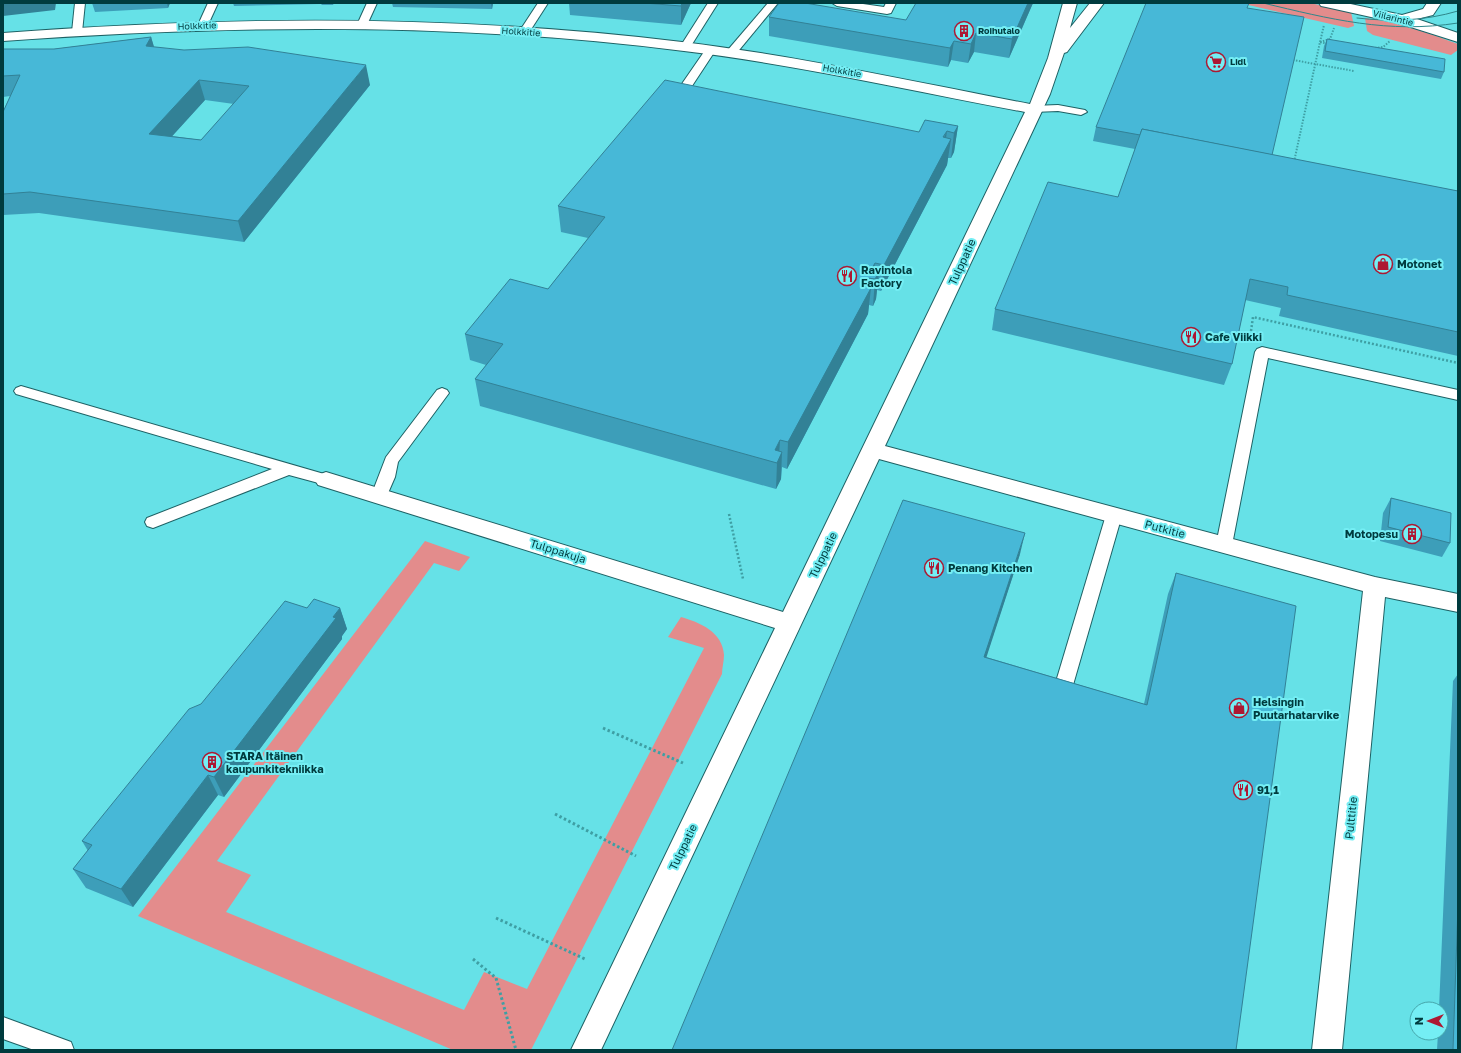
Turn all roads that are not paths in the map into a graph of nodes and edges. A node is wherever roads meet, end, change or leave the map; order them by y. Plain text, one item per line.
1 (80, 3) edge
2 (213, 3) edge
3 (372, 3) edge
4 (543, 3) edge
5 (713, 3) edge
6 (773, 3) edge
7 (837, 3) edge
8 (891, 3) edge
9 (1070, 3) edge
10 (1097, 3) edge
11 (1326, 3) edge
12 (1399, 9) edge
13 (1434, 11) edge
14 (362, 25) junction
15 (203, 26) junction
16 (77, 32) junction
17 (524, 32) junction
18 (3, 37) edge
19 (1458, 38) edge
20 (684, 47) junction
21 (710, 50) junction
22 (731, 53) junction
23 (1055, 58) junction
24 (706, 95) edge
25 (1033, 109) junction
26 (1081, 112) dead end
27 (21, 391) dead end
28 (442, 393) dead end
29 (1458, 395) edge
30 (873, 450) junction
31 (288, 468) junction
32 (326, 480) joint
33 (379, 496) junction
34 (1114, 515) junction
35 (153, 522) dead end
36 (1224, 545) junction
37 (1375, 586) junction
38 (1458, 603) edge
39 (790, 623) junction
40 (1064, 685) edge
41 (3, 1028) edge
42 (63, 1050) edge
43 (586, 1050) edge
44 (1327, 1050) edge

1 - 16 lane
2 - 15 lane
3 - 14 lane
4 - 17 lane
5 - 20 lane
6 - 22 lane
7 - 8 lane
9 - 23 street, Tulppatie
10 - 23 street, Tulppatie
11 - 12 street, Viilarintie
12 - 13 street
12 - 19 street, Viilarintie
14 - 15 street, Holkkitie
14 - 17 street, Holkkitie
15 - 16 street, Holkkitie
16 - 18 street, Holkkitie
17 - 20 street, Holkkitie
20 - 21 street, Holkkitie
21 - 22 street, Holkkitie
21 - 24 lane
22 - 25 street, Holkkitie
23 - 25 street, Tulppatie
25 - 26 lane
25 - 30 street, Tulppatie
27 - 31 lane
28 - 33 lane
29 - 36 lane
30 - 34 street, Putkitie
30 - 39 street, Tulppatie
31 - 32 lane
31 - 35 lane
32 - 33 street, Tulppakuja
33 - 39 street, Tulppakuja
34 - 36 street, Putkitie
34 - 40 lane
36 - 37 street, Putkitie
37 - 38 street, Putkitie
37 - 44 street, Pulttitie
39 - 43 street, Tulppatie
41 - 42 lane

